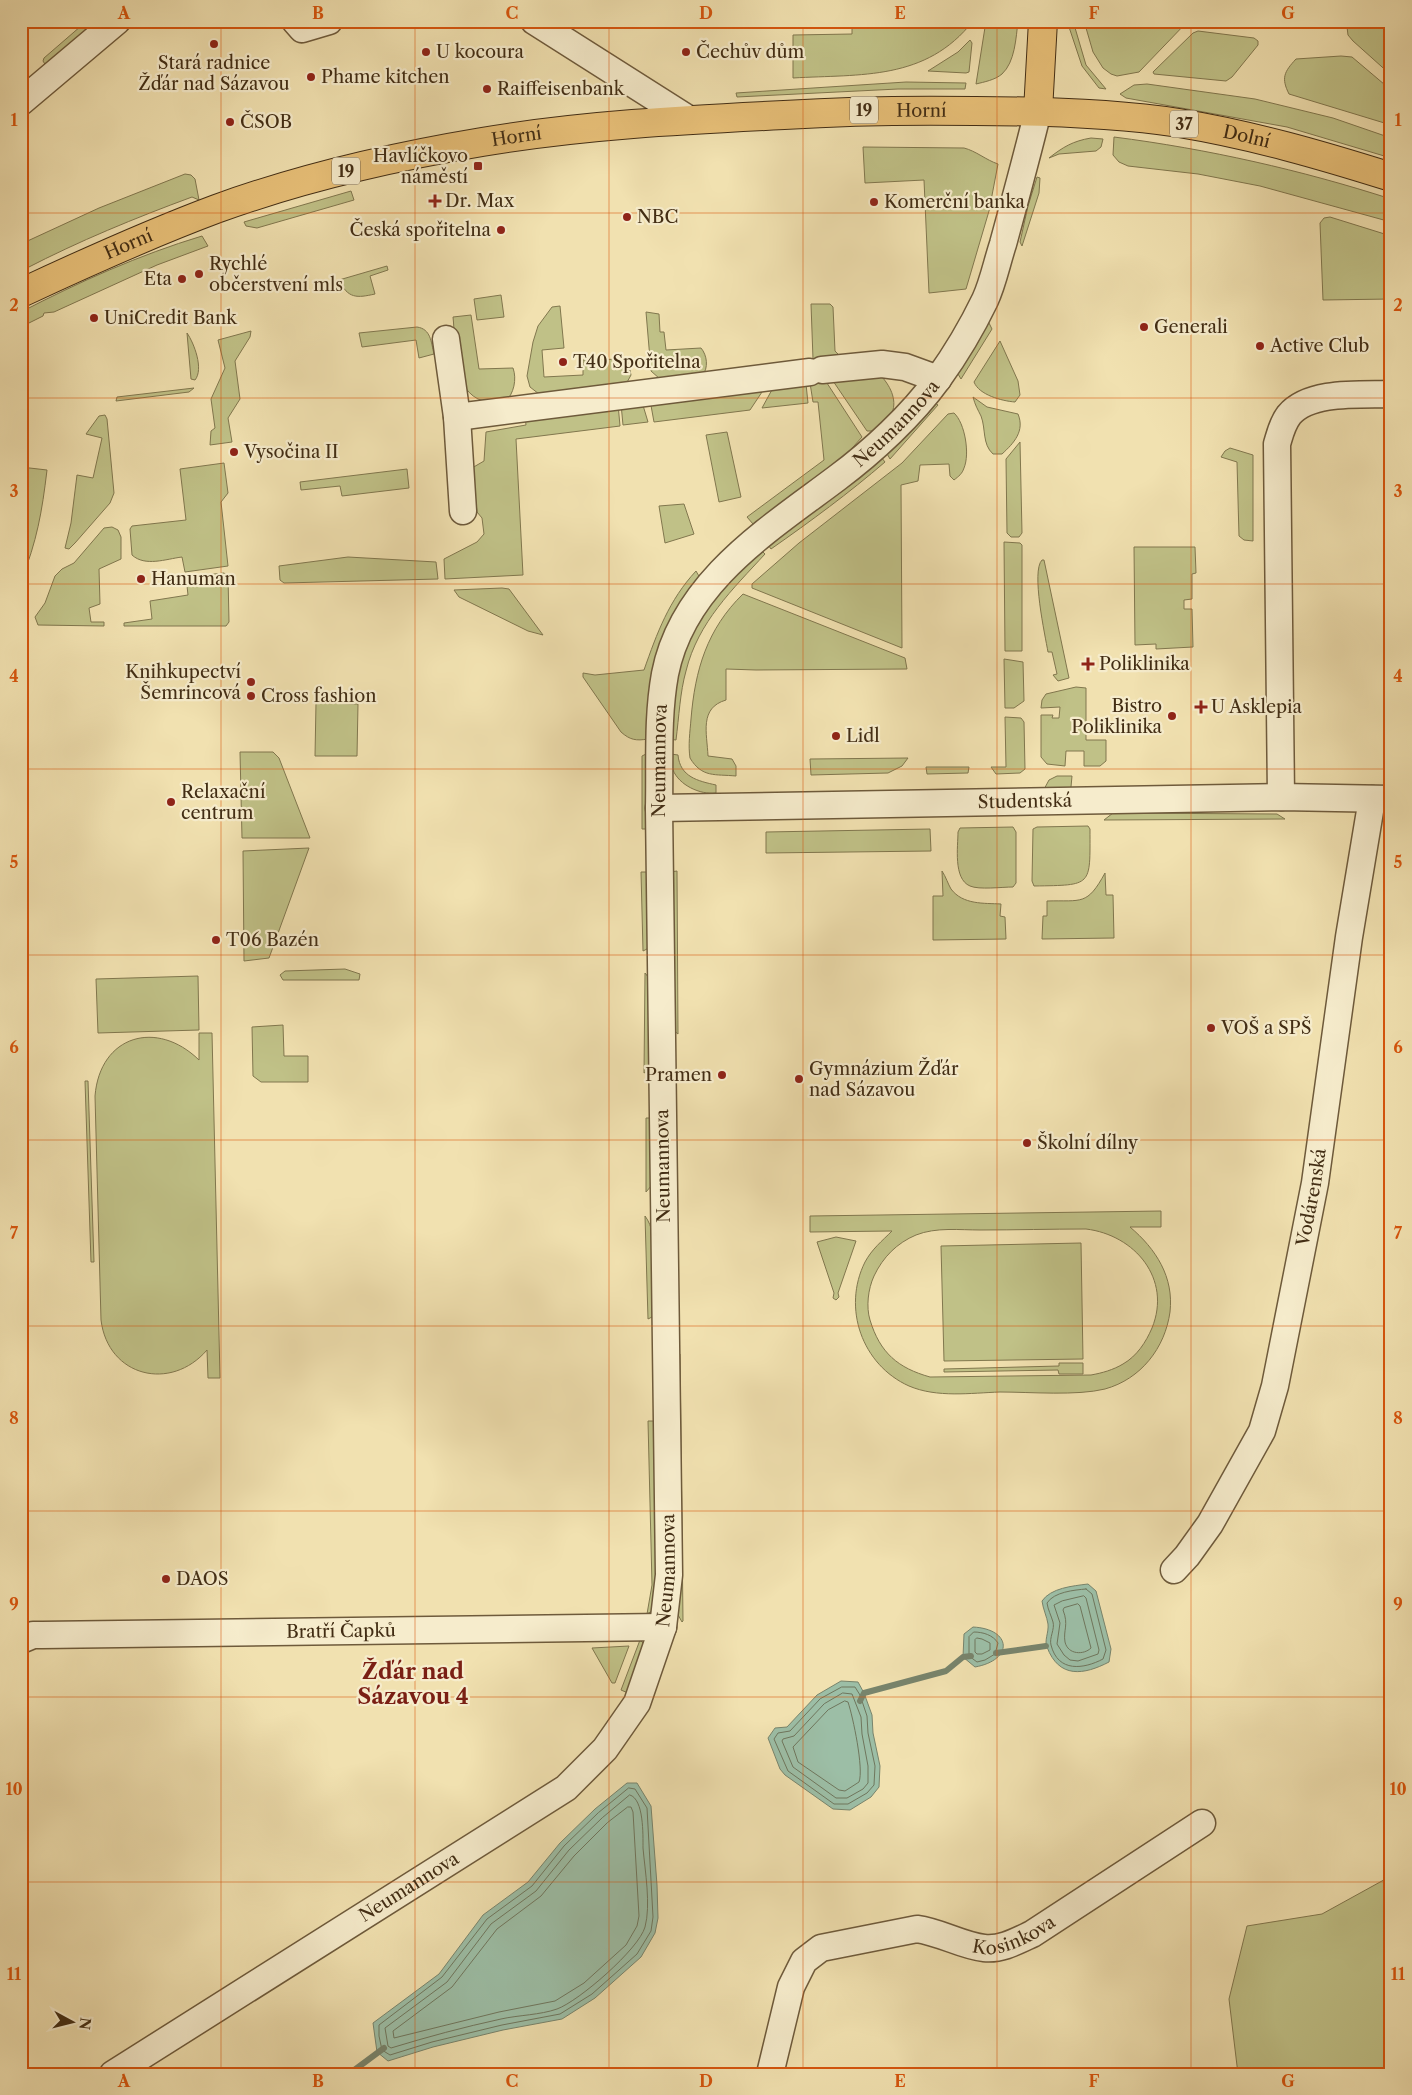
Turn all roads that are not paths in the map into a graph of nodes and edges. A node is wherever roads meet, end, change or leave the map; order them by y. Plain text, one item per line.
1 (117, 21) edge
2 (295, 21) edge
3 (329, 21) edge
4 (534, 21) edge
5 (1043, 21) edge
6 (21, 102) edge
7 (1038, 111) junction
8 (690, 120) junction
9 (1391, 177) edge
10 (21, 294) edge
11 (446, 339) dead end
12 (938, 379) junction
13 (1391, 394) edge
14 (457, 417) junction
15 (463, 511) dead end
16 (1281, 797) junction
17 (1381, 799) edge
18 (659, 808) junction
19 (1174, 1570) dead end
20 (663, 1627) junction
21 (21, 1640) edge
22 (1202, 1823) dead end
23 (113, 2074) edge
24 (770, 2074) edge

1 - 6 street
2 - 3 street
4 - 8 street
5 - 7 main road
7 - 8 main road, Horní / 19
7 - 9 main road, Dolní / 37
7 - 12 street, Neumannova
8 - 10 main road, Horní / 19
11 - 14 street
12 - 14 street
12 - 18 street, Neumannova
13 - 16 street
14 - 15 street
16 - 17 street, Studentská
16 - 18 street, Studentská
17 - 19 street, Vodárenská
18 - 20 street, Neumannova
20 - 21 street, Bratří Čapků
20 - 23 street, Neumannova
22 - 24 street, Kosinkova

